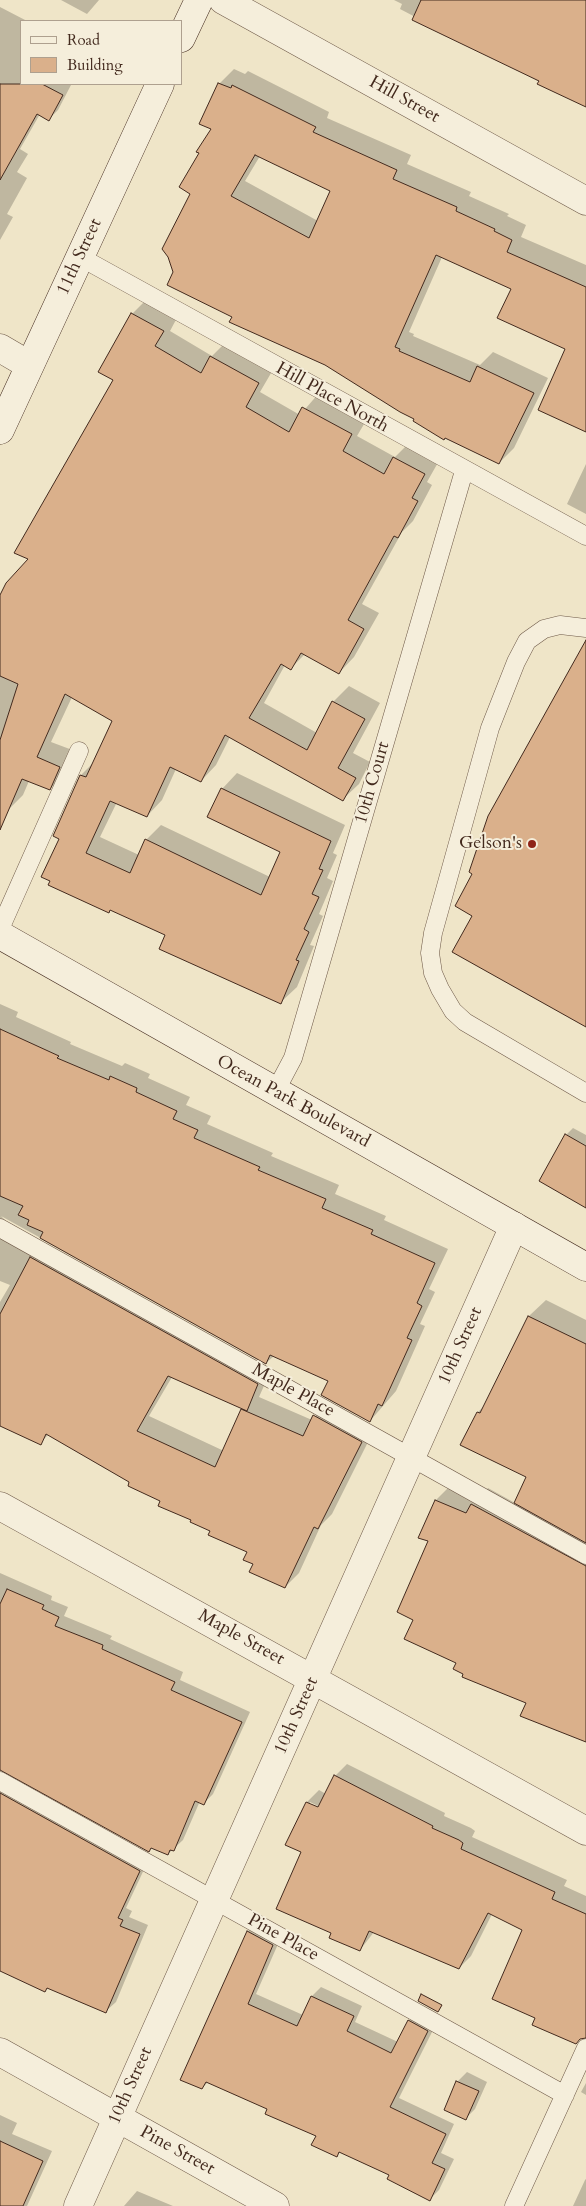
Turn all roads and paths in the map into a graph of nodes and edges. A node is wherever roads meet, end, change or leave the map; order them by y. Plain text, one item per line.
1 (199, 0) edge
2 (223, 0) edge
3 (182, 36) edge
4 (160, 85) edge
5 (586, 200) edge
6 (80, 257) junction
7 (0, 348) edge
8 (30, 365) junction
9 (0, 430) edge
10 (464, 471) junction
11 (586, 536) edge
12 (586, 628) edge
13 (79, 751) dead end
14 (0, 929) edge
15 (0, 936) edge
16 (275, 1092) junction
17 (586, 1093) edge
18 (514, 1226) junction
19 (0, 1228) edge
20 (586, 1267) edge
21 (412, 1456) junction
22 (0, 1506) edge
23 (586, 1555) edge
24 (313, 1679) junction
25 (0, 1781) edge
26 (586, 1831) edge
27 (215, 1901) junction
28 (586, 2048) edge
29 (0, 2052) edge
30 (566, 2095) junction
31 (117, 2117) junction
32 (78, 2206) edge
33 (275, 2206) edge
34 (514, 2206) edge

1 - 3 street
2 - 5 street, Hill Street
4 - 6 street, 11th Street
6 - 8 street, 11th Street
6 - 10 lane, Hill Place North
7 - 8 street
8 - 9 street, 11th Street
10 - 11 lane, Hill Place North
10 - 16 lane, 10th Court
12 - 17 lane
13 - 14 lane
15 - 16 street, Ocean Park Boulevard
16 - 18 street, Ocean Park Boulevard
18 - 20 street, Ocean Park Boulevard
18 - 21 street, 10th Street
19 - 21 lane, Maple Place
21 - 23 lane, Maple Place
21 - 24 street, 10th Street
22 - 24 street, Maple Street
24 - 26 street, Maple Street
24 - 27 street, 10th Street
25 - 27 lane, Pine Place
27 - 30 lane, Pine Place
27 - 31 street, 10th Street
28 - 30 lane
29 - 31 street, Pine Street
30 - 34 lane
31 - 32 street, 10th Street
31 - 33 street, Pine Street

